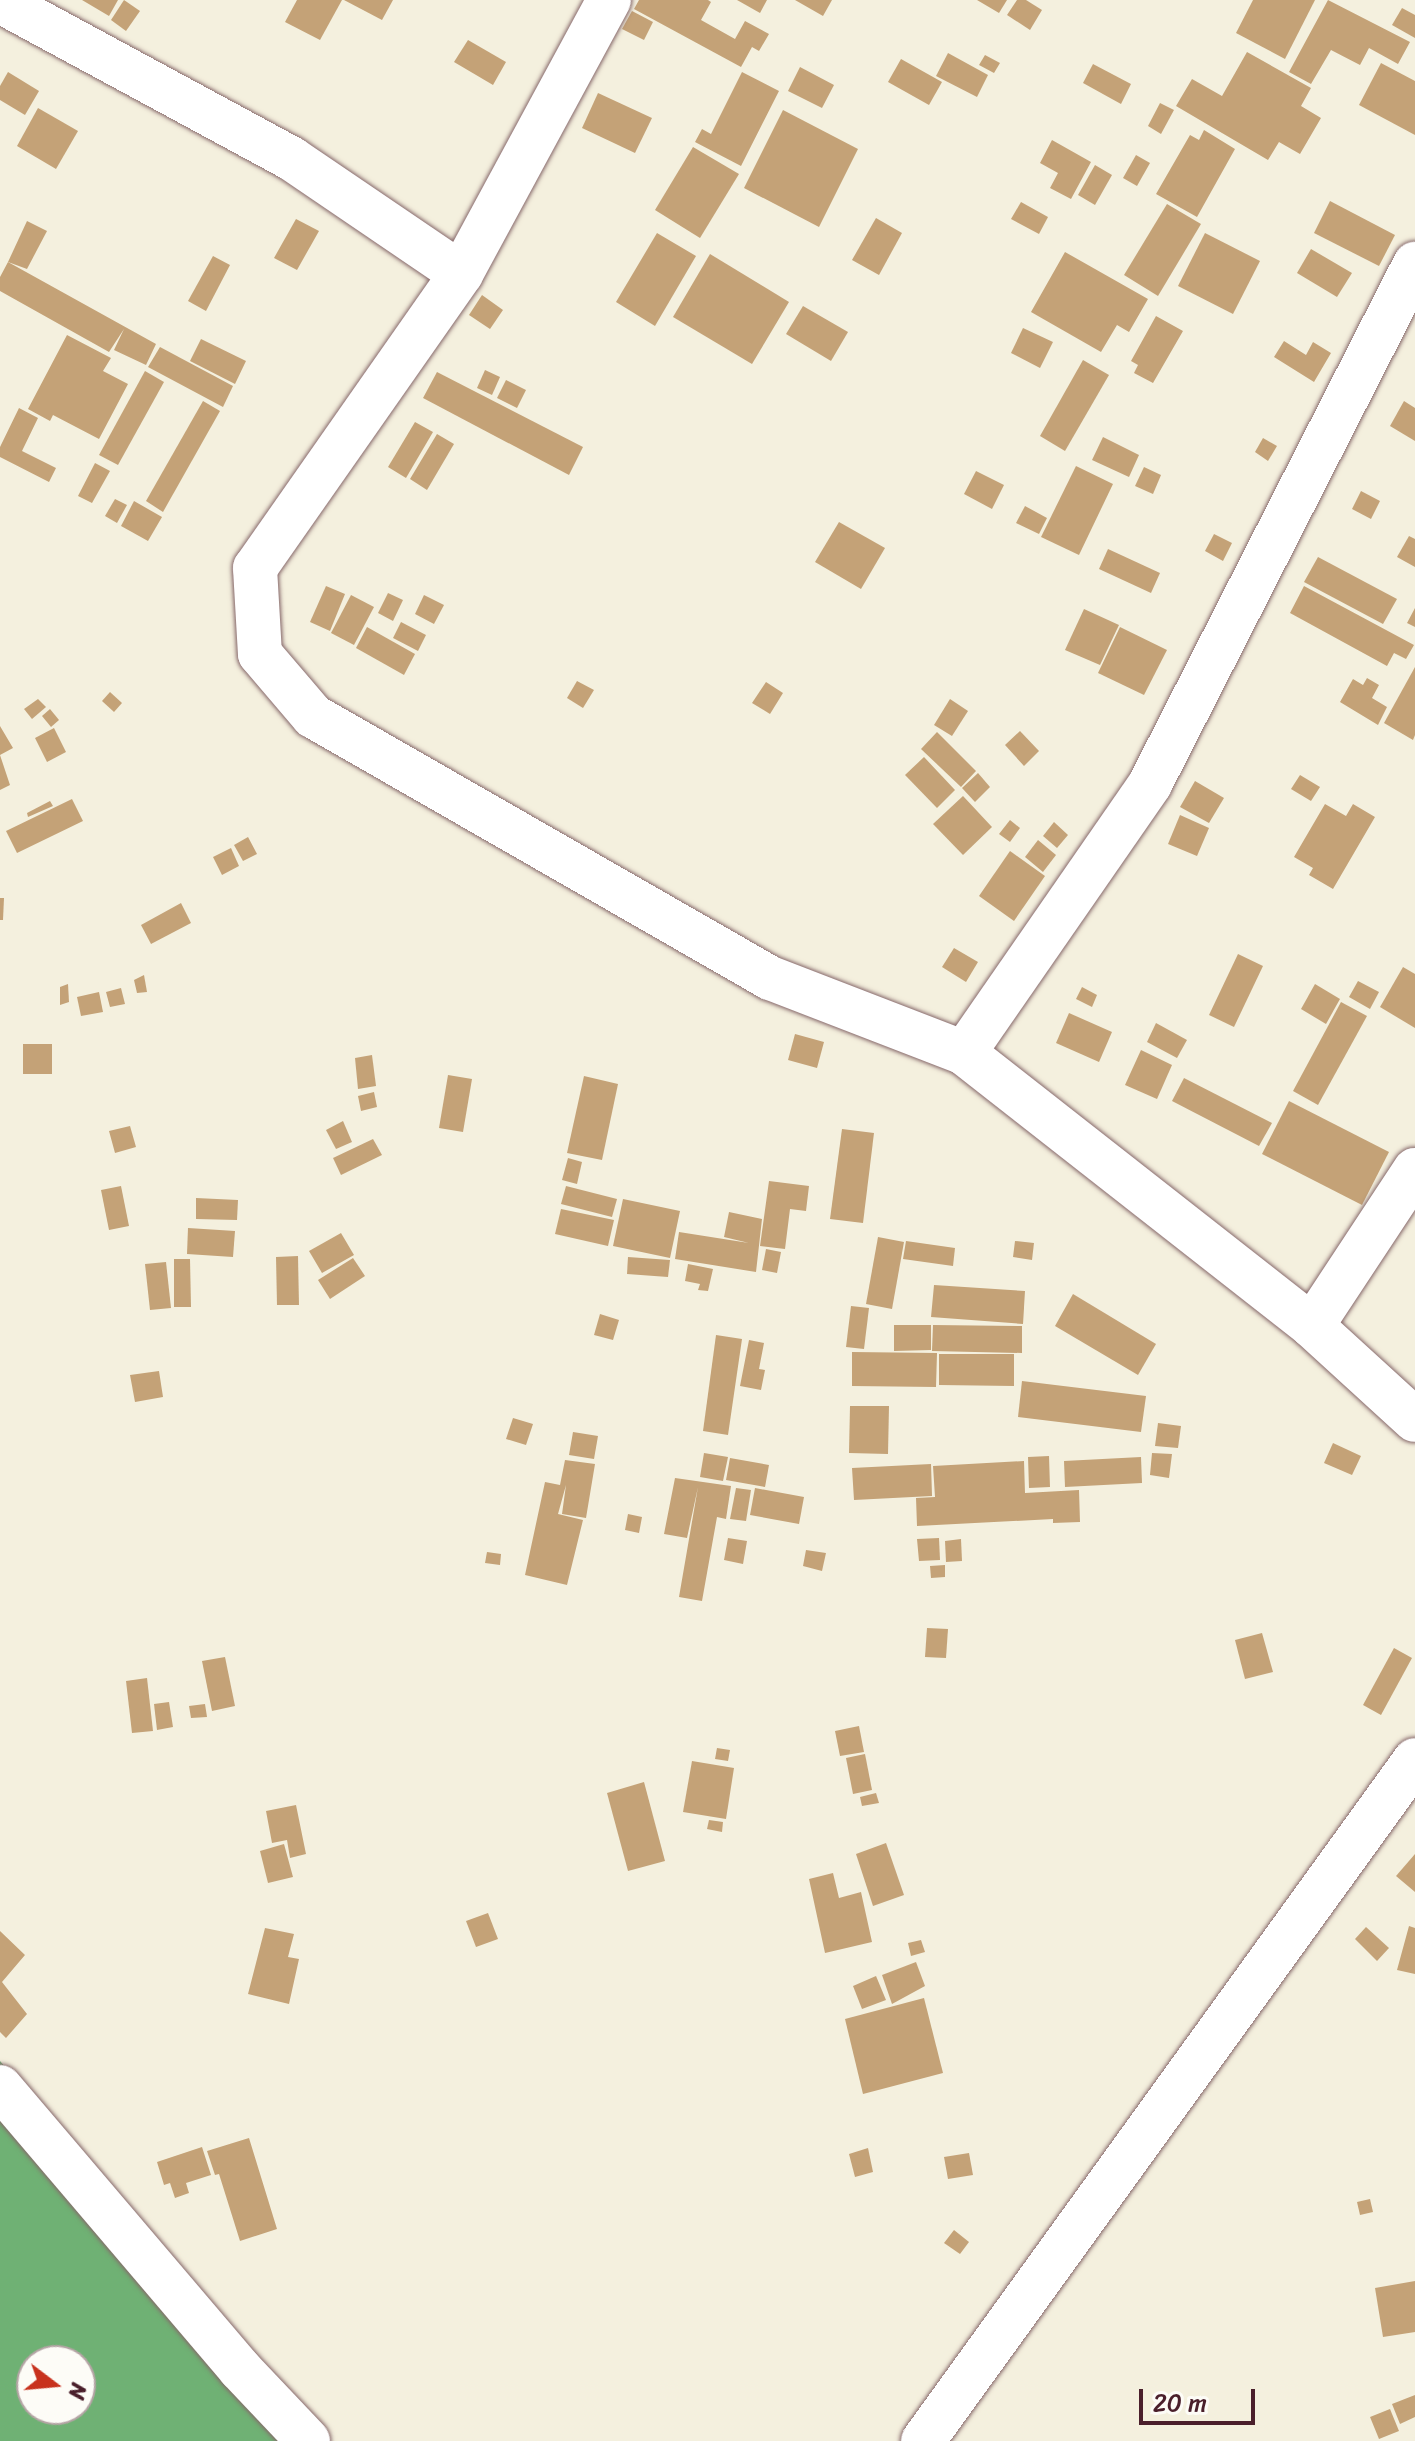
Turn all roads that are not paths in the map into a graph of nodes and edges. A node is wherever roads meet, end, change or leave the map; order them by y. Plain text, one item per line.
1 (609, 0) edge
2 (0, 1) edge
3 (1415, 264) edge
4 (461, 274) junction
5 (964, 1053) junction
6 (1415, 1170) edge
7 (1312, 1326) junction
8 (1415, 1420) edge
9 (1415, 1760) edge
10 (0, 2087) edge
11 (308, 2441) edge
12 (923, 2441) edge

1 - 4 street
2 - 4 street
3 - 5 street
4 - 5 street
5 - 7 street
6 - 7 street
7 - 8 street
9 - 12 street
10 - 11 street

